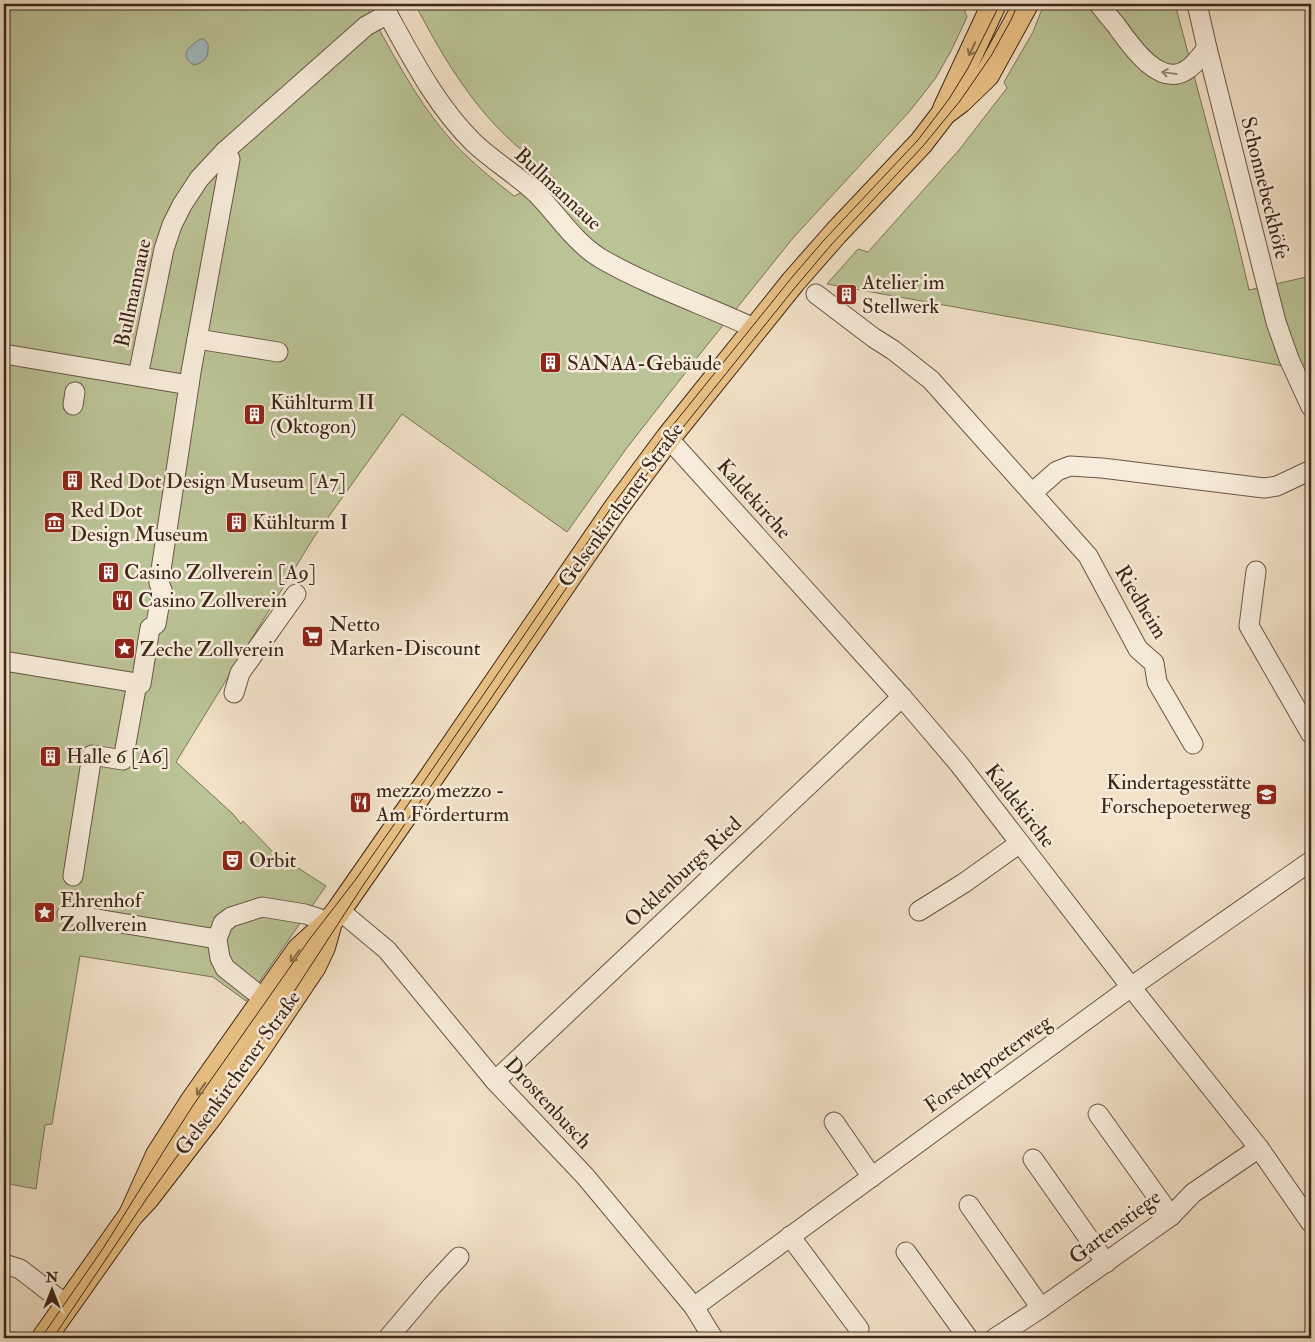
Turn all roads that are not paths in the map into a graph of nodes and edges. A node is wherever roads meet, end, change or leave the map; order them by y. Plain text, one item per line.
1 (993, 4) edge
2 (1099, 4) edge
3 (1197, 4) edge
4 (385, 9) edge
5 (1021, 14) edge
6 (1207, 48) junction
7 (944, 113) junction
8 (225, 151) junction
9 (816, 294) dead end
10 (756, 329) junction
11 (197, 339) junction
12 (278, 352) dead end
13 (4, 354) edge
14 (138, 376) junction
15 (189, 385) junction
16 (1311, 407) edge
17 (668, 438) junction
18 (1311, 470) edge
19 (1032, 493) junction
20 (1256, 571) dead end
21 (296, 594) dead end
22 (4, 661) edge
23 (137, 683) junction
24 (234, 692) dead end
25 (902, 696) junction
26 (1311, 734) edge
27 (1194, 744) dead end
28 (1020, 843) junction
29 (1311, 861) edge
30 (73, 876) dead end
31 (919, 911) dead end
32 (67, 914) dead end
33 (334, 916) junction
34 (217, 939) junction
35 (1131, 988) junction
36 (264, 999) junction
37 (495, 1081) junction
38 (1098, 1114) dead end
39 (834, 1122) dead end
40 (1259, 1148) junction
41 (1033, 1159) dead end
42 (872, 1177) junction
43 (969, 1205) dead end
44 (131, 1215) junction
45 (1171, 1216) junction
46 (1311, 1223) edge
47 (790, 1236) junction
48 (906, 1252) dead end
49 (459, 1257) dead end
50 (1106, 1263) junction
51 (4, 1264) edge
52 (68, 1306) junction
53 (694, 1307) junction
54 (1041, 1308) junction
55 (859, 1329) dead end
56 (44, 1338) edge
57 (388, 1338) edge
58 (713, 1338) edge
59 (968, 1338) edge
60 (995, 1338) edge

1 - 5 street
1 -> 7 main road, Gelsenkirchener Straße
6 -> 2 street
3 - 6 street, Schonnebeckhöfe
4 - 8 street, Bullmannaue
4 - 10 street, Bullmannaue
5 - 7 main road, Gelsenkirchener Straße
6 - 16 street, Schonnebeckhöfe
7 - 10 main road, Gelsenkirchener Straße
8 - 11 street
8 - 14 street, Bullmannaue
9 - 19 street, Riedheim
10 - 17 main road, Gelsenkirchener Straße
11 - 12 street
11 - 15 street
13 - 14 street
14 - 15 street
15 - 23 street
17 - 25 street, Kaldekirche
17 - 33 main road, Gelsenkirchener Straße
18 - 19 street
19 - 27 street, Riedheim
20 - 26 street
21 - 24 street
22 - 23 street
23 - 30 street
25 - 28 street, Kaldekirche
25 - 37 street, Ocklenburgs Ried
28 - 31 street
28 - 35 street, Kaldekirche
29 - 35 street, Forschepoeterweg
32 - 34 street
33 - 34 street
33 -> 36 main road, Gelsenkirchener Straße
33 - 37 street, Drostenbusch
33 - 44 main road, Gelsenkirchener Straße
34 - 36 street, Gelsenkirchener Straße
35 - 40 street, Kaldekirche
35 - 42 street, Forschepoeterweg
36 -> 44 main road, Gelsenkirchener Straße
37 - 53 street, Drostenbusch
38 - 45 street
39 - 42 street
40 - 45 street, Gartenstiege
40 - 46 street, Kaldekirche
41 - 50 street
42 - 47 street, Forschepoeterweg
43 - 54 street
44 - 52 main road, Gelsenkirchener Straße
45 - 50 street, Gartenstiege
47 - 53 street, Forschepoeterweg
47 - 55 street
48 - 59 street
49 - 57 street
50 - 54 street, Gartenstiege
51 - 52 street
52 - 56 main road, Gelsenkirchener Straße
53 - 58 street, Drostenbusch
54 - 60 street, Gartenstiege

